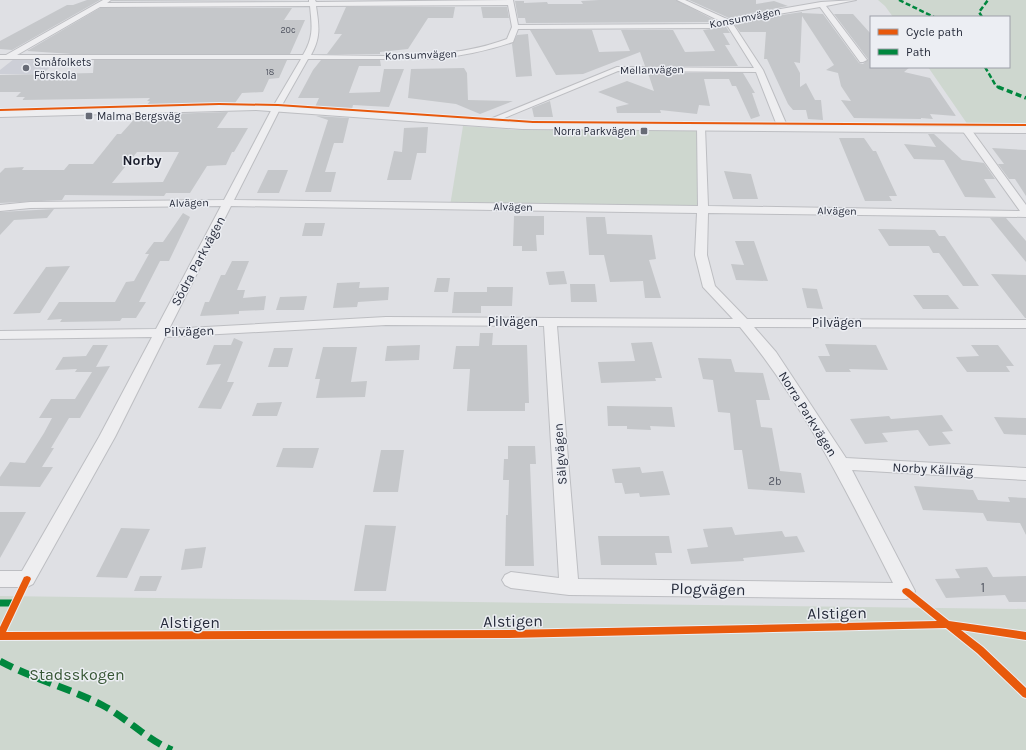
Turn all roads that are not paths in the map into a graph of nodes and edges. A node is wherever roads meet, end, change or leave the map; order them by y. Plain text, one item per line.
1 (108, 0) edge
2 (680, 0) edge
3 (853, 0) edge
4 (832, 1) edge
5 (313, 2) edge
6 (511, 2) edge
7 (821, 4) junction
8 (100, 5) junction
9 (729, 24) junction
10 (515, 28) junction
11 (0, 57) edge
12 (9, 57) junction
13 (307, 57) junction
14 (863, 60) dead end
15 (0, 63) edge
16 (759, 70) junction
17 (276, 108) junction
18 (0, 114) edge
19 (482, 124) junction
20 (701, 127) junction
21 (783, 128) junction
22 (967, 130) junction
23 (1026, 130) edge
24 (228, 203) junction
25 (0, 208) edge
26 (703, 209) junction
27 (1026, 213) edge
28 (550, 321) junction
29 (743, 322) junction
30 (1026, 324) edge
31 (161, 332) junction
32 (0, 335) edge
33 (841, 464) junction
34 (1026, 474) edge
35 (0, 579) edge
36 (511, 580) dead end
37 (569, 587) junction
38 (906, 591) joint

1 - 8 street
2 - 9 street
3 - 4 street, Konsumvägen
4 - 7 street, Konsumvägen
5 - 6 street
5 - 8 street
5 - 13 street, Södra Parkvägen
6 - 10 street
7 - 9 street, Konsumvägen
7 - 14 street
8 - 12 street
9 - 10 street, Konsumvägen
9 - 16 street
10 - 13 street, Konsumvägen
11 - 12 street, Konsumvägen
12 - 13 street, Konsumvägen
12 - 15 street
13 - 17 street, Södra Parkvägen
16 - 19 street, Mellanvägen
16 - 21 street
17 - 18 street
17 - 19 street
17 - 24 street, Södra Parkvägen
19 - 20 street
20 - 21 street
20 - 26 street, Norra Parkvägen
21 - 22 street
22 - 23 street
22 - 27 street
24 - 25 street, Alvägen
24 - 26 street, Alvägen
24 - 31 street, Södra Parkvägen
26 - 27 street, Alvägen
26 - 29 street, Norra Parkvägen
28 - 29 street, Pilvägen
28 - 31 street, Pilvägen
28 - 37 street, Sälgvägen
29 - 30 street, Pilvägen
29 - 33 street, Norra Parkvägen
31 - 32 street, Pilvägen
31 - 35 street, Södra Parkvägen
33 - 34 street, Norby Källväg
33 - 38 street, Norra Parkvägen
36 - 37 street, Plogvägen
37 - 38 street, Plogvägen

